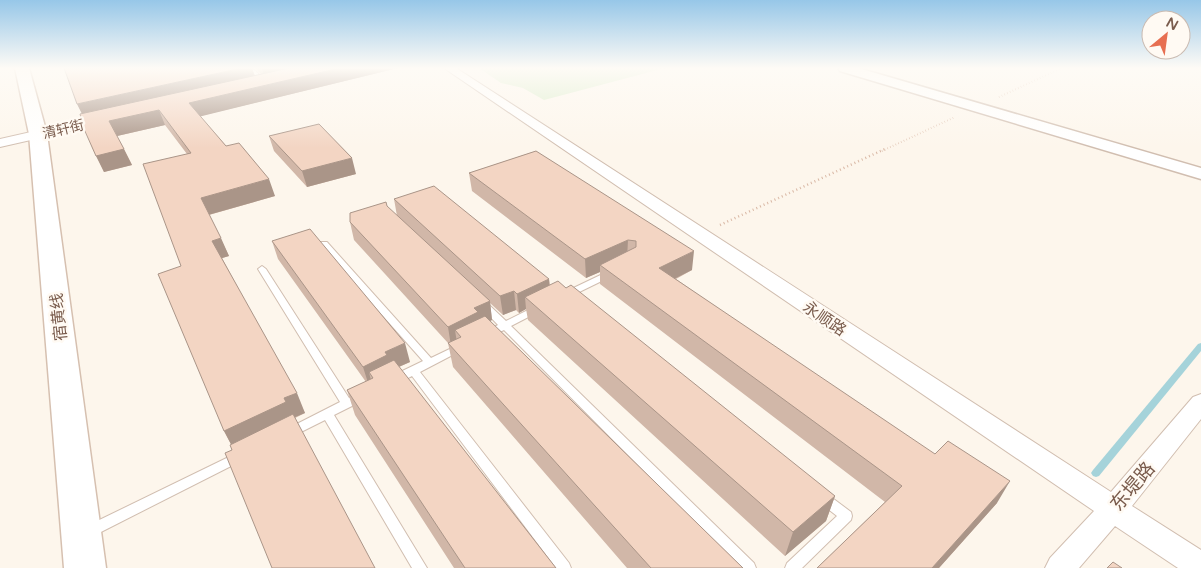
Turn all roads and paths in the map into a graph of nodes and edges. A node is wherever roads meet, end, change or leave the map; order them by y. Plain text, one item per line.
1 (28, 95) edge
2 (489, 95) edge
3 (934, 95) edge
4 (1004, 95) edge
5 (977, 107) junction
6 (114, 117) edge
7 (38, 134) junction
8 (0, 143) edge
9 (1201, 174) edge
10 (700, 235) junction
11 (324, 244) edge
12 (624, 267) edge
13 (262, 269) dead end
14 (478, 299) edge
15 (505, 325) junction
16 (430, 362) junction
17 (414, 370) junction
18 (389, 383) edge
19 (372, 391) edge
20 (1201, 403) edge
21 (347, 404) junction
22 (327, 413) junction
23 (275, 439) edge
24 (248, 452) edge
25 (815, 492) edge
26 (1113, 509) junction
27 (82, 535) junction
28 (85, 568) edge
29 (420, 568) edge
30 (564, 568) edge
31 (749, 568) edge
32 (792, 568) edge
33 (1060, 568) edge
34 (1201, 568) edge

1 - 7 main road, 宿黄线
2 - 10 street, 永顺路
3 - 5 street
4 - 5 path
5 - 9 street
5 - 10 path
6 - 7 street, 清轩街
7 - 8 street, 清轩街
7 - 27 main road, 宿黄线
10 - 26 street, 永顺路
11 - 16 lane
12 - 15 lane
13 - 21 lane
14 - 15 lane
15 - 16 lane
15 - 31 lane
16 - 17 lane
17 - 18 lane
17 - 30 lane
19 - 21 lane
20 - 26 street, 东堤路
21 - 22 lane
22 - 23 lane
22 - 29 lane
24 - 27 lane
25 - 32 lane
26 - 33 street, 东堤路
26 - 34 street, 永顺路
27 - 28 main road, 宿黄线

